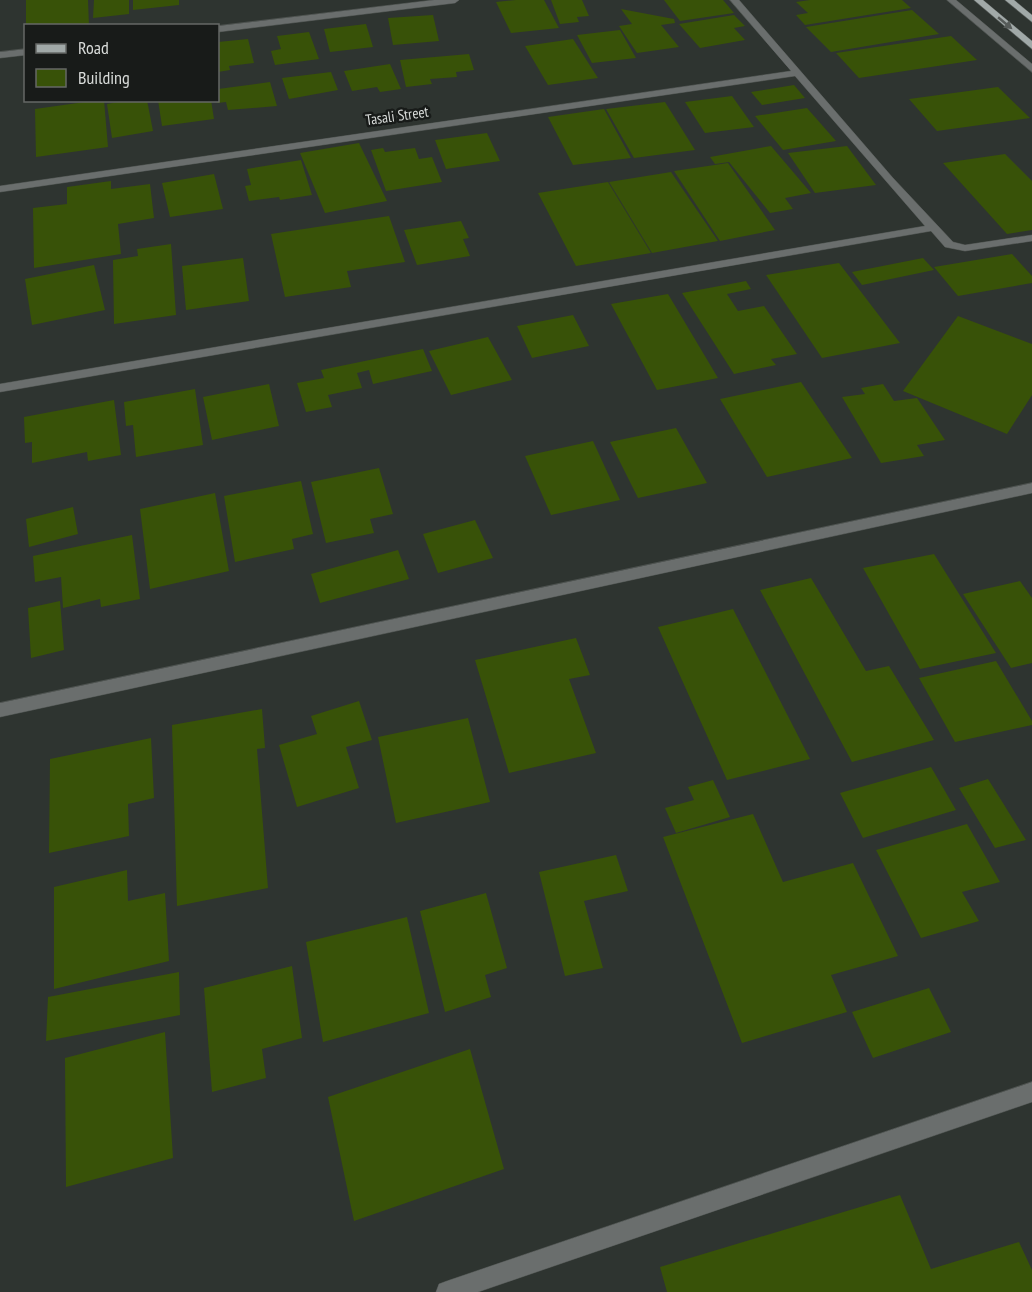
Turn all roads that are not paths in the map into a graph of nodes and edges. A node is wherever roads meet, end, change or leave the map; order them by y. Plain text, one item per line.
1 (455, 0) edge
2 (734, 0) edge
3 (951, 0) edge
4 (978, 0) edge
5 (1009, 0) edge
6 (1032, 19) edge
7 (219, 29) edge
8 (1032, 46) edge
9 (24, 52) edge
10 (0, 55) edge
11 (1032, 69) edge
12 (799, 73) junction
13 (0, 189) edge
14 (932, 228) junction
15 (1032, 238) edge
16 (0, 388) edge
17 (1032, 488) edge
18 (0, 710) edge
19 (1032, 1092) edge
20 (447, 1292) edge

1 - 7 street
2 - 12 street
3 - 11 street
4 -> 8 main road
5 - 6 main road
9 - 10 street
12 - 13 street, Tasali Street
12 - 14 street
14 - 15 street
14 - 16 street
17 - 18 street
19 - 20 street

